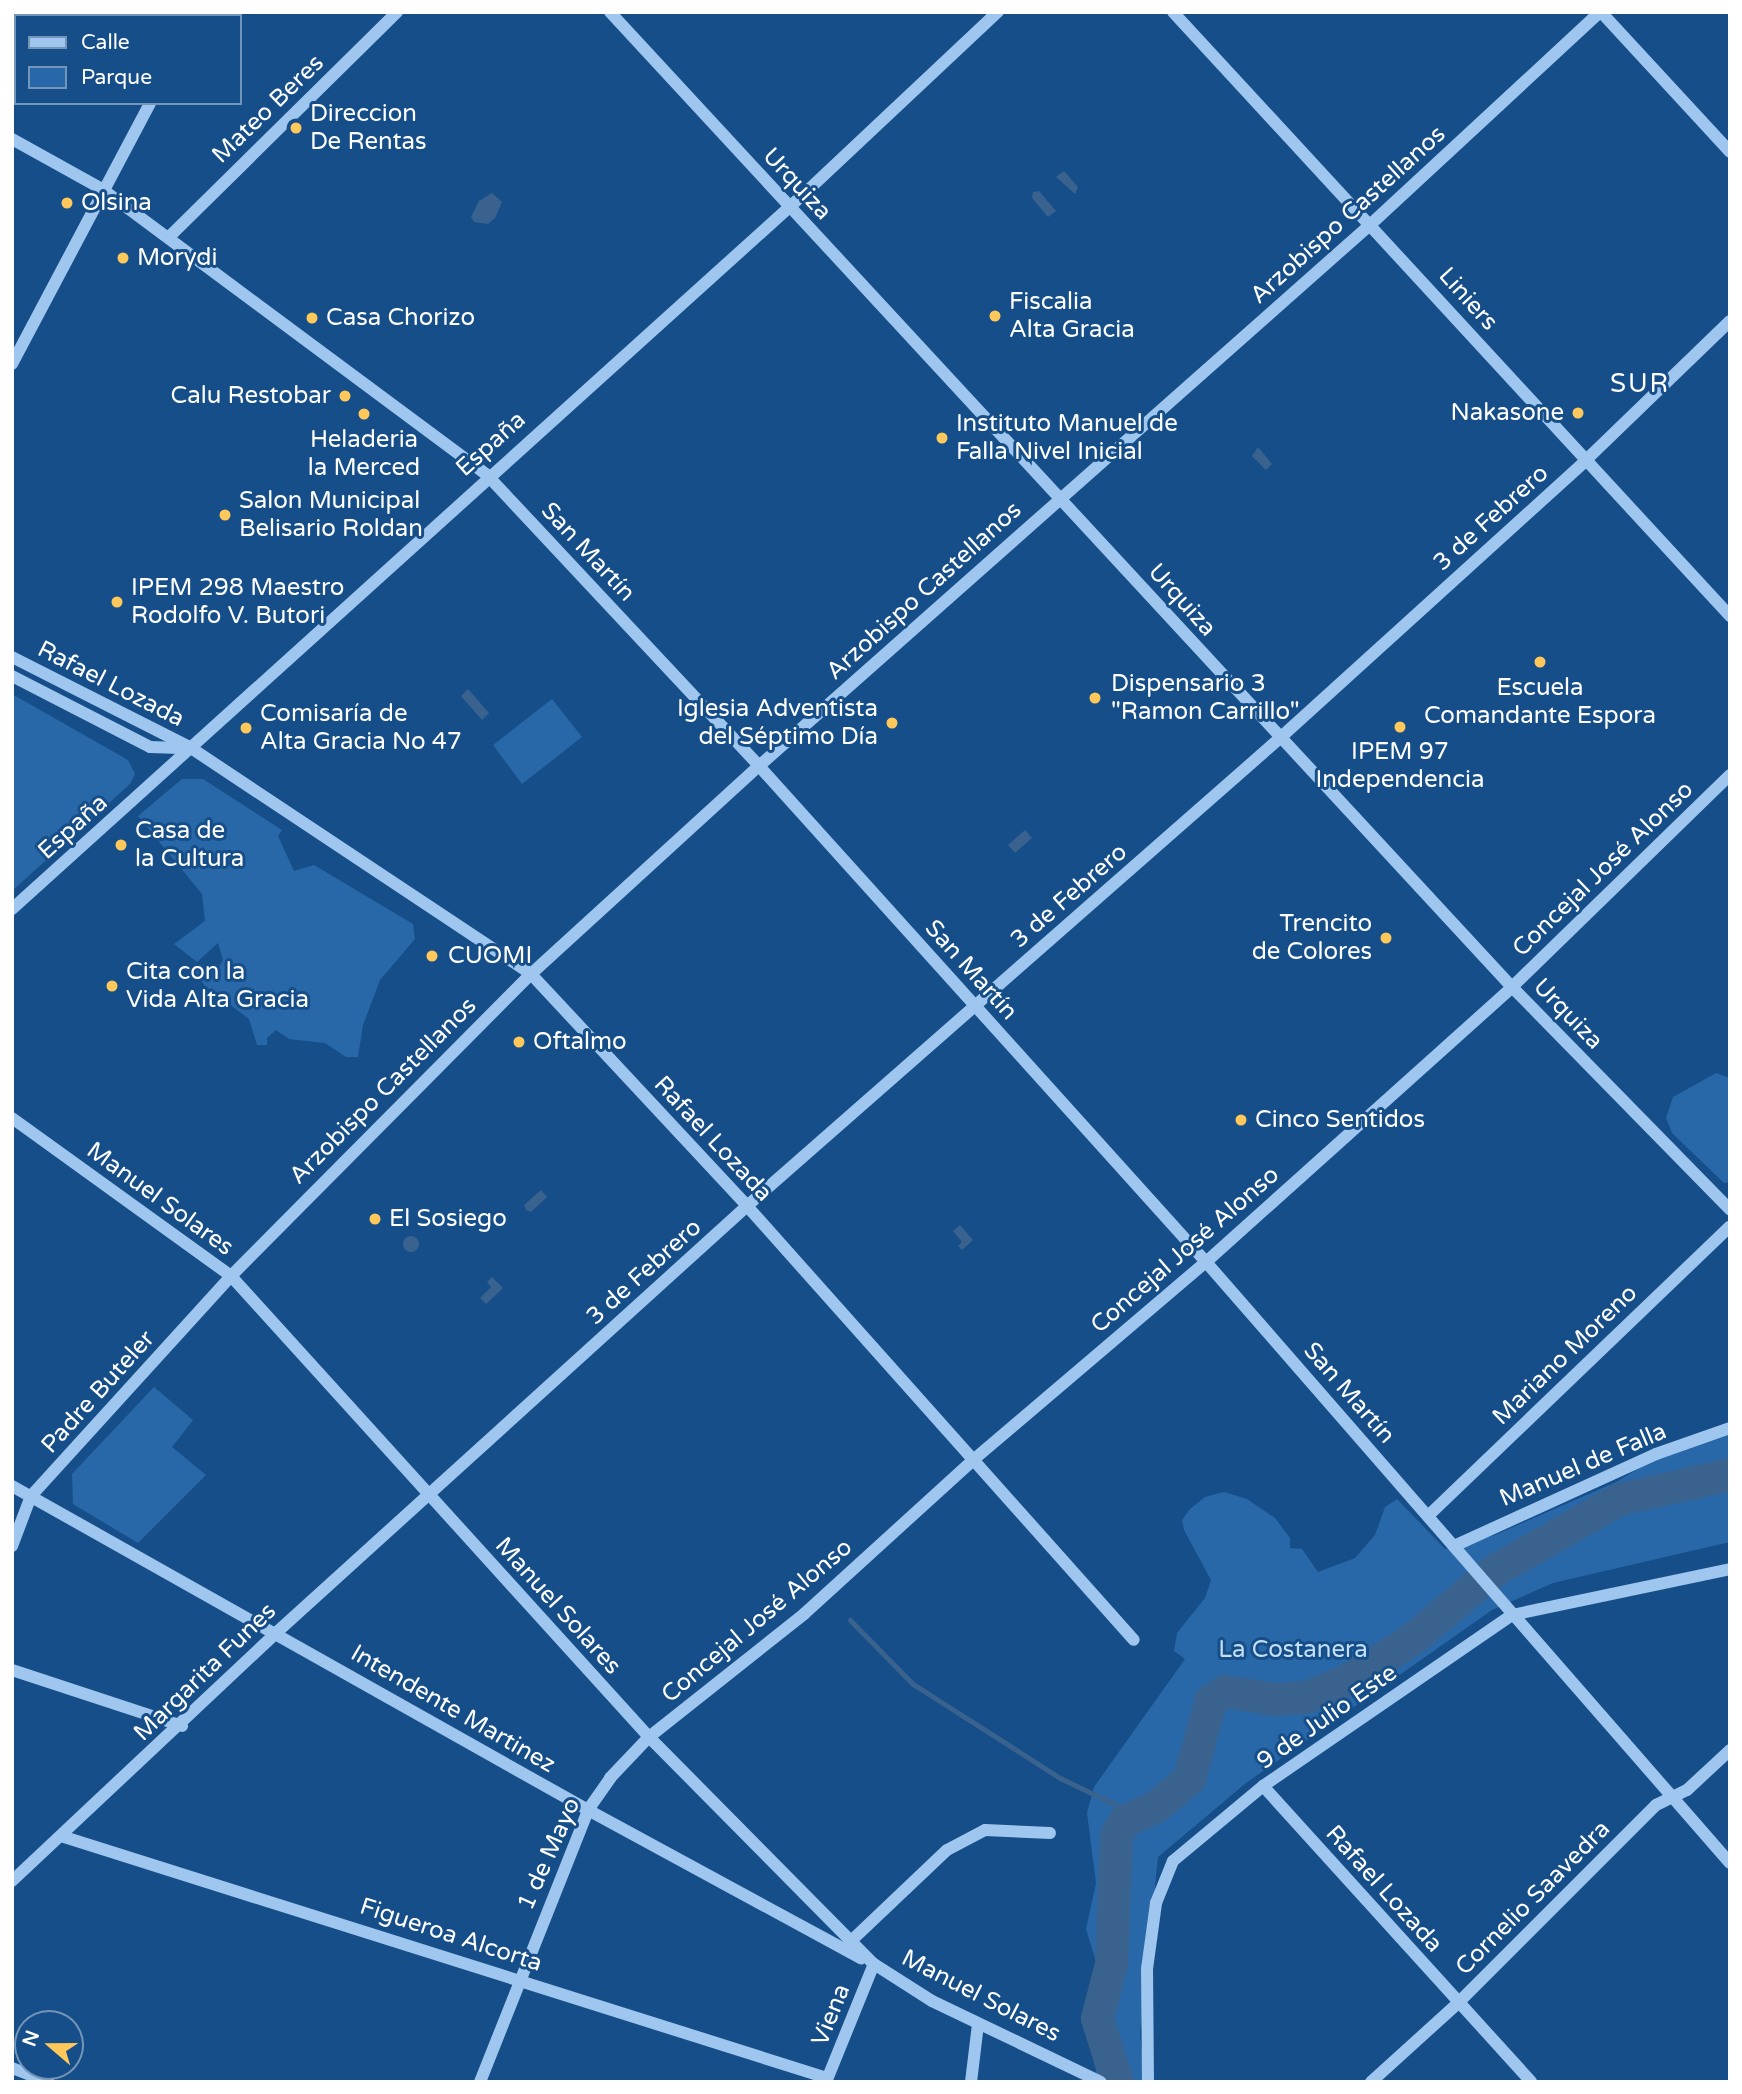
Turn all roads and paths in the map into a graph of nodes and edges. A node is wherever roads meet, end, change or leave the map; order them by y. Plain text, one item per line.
1 (397, 12) edge
2 (610, 12) edge
3 (998, 12) edge
4 (1173, 12) edge
5 (1601, 12) edge
6 (149, 105) edge
7 (12, 139) edge
8 (1730, 152) edge
9 (102, 189) junction
10 (789, 205) junction
11 (1371, 225) junction
12 (169, 237) junction
13 (1730, 321) edge
14 (12, 364) edge
15 (1585, 461) junction
16 (487, 475) junction
17 (1062, 498) junction
18 (1730, 616) edge
19 (12, 657) edge
20 (12, 676) edge
21 (1280, 738) junction
22 (191, 748) junction
23 (759, 766) junction
24 (1730, 775) edge
25 (12, 909) edge
26 (531, 974) junction
27 (1512, 987) junction
28 (975, 1006) junction
29 (12, 1118) edge
30 (747, 1206) junction
31 (1730, 1210) edge
32 (1730, 1226) edge
33 (1206, 1262) junction
34 (231, 1276) junction
35 (1730, 1428) edge
36 (972, 1461) junction
37 (12, 1486) edge
38 (428, 1495) junction
39 (31, 1496) junction
40 (1429, 1515) junction
41 (12, 1546) edge
42 (1458, 1550) junction
43 (1730, 1569) edge
44 (1510, 1612) junction
45 (277, 1632) junction
46 (1134, 1640) dead end
47 (12, 1670) edge
48 (182, 1726) junction
49 (649, 1737) junction
50 (1730, 1750) edge
51 (1263, 1786) junction
52 (1670, 1798) junction
53 (588, 1810) junction
54 (1050, 1833) dead end
55 (61, 1836) junction
56 (1730, 1863) edge
57 (12, 1881) edge
58 (851, 1941) junction
59 (874, 1964) junction
60 (519, 1979) junction
61 (1458, 2003) junction
62 (978, 2024) junction
63 (12, 2068) edge
64 (827, 2080) edge
65 (1096, 2080) edge
66 (48, 2082) edge
67 (480, 2082) edge
68 (971, 2082) edge
69 (1148, 2082) edge
70 (1371, 2082) edge
71 (1531, 2082) edge

1 - 12 street, Mateo Beres
2 - 10 street, Urquiza
3 - 10 street, España
4 - 11 street, Liniers
5 - 8 street
5 - 11 street, Arzobispo Castellanos
6 - 9 street
7 - 9 street, San Martín
9 - 12 street, San Martín
9 - 14 street
10 - 16 street, España
10 - 17 street, Urquiza
11 - 15 street, Liniers
11 - 17 street, Arzobispo Castellanos
12 - 16 street, San Martín
13 - 15 street, 3 de Febrero
15 - 18 street, Liniers
15 - 21 street, 3 de Febrero
16 - 22 street, España
16 - 23 street, San Martín
17 - 21 street, Urquiza
17 - 23 street, Arzobispo Castellanos
19 - 22 street, Rafael Lozada
20 - 22 street, Rafael Lozada
21 - 27 street, Urquiza
21 - 28 street, 3 de Febrero
22 - 25 street, España
22 - 26 street, Rafael Lozada
23 - 26 street, Arzobispo Castellanos
23 - 28 street, San Martín
24 - 27 street, Concejal José Alonso
26 - 30 street, Rafael Lozada
26 - 34 street, Arzobispo Castellanos
27 - 31 street, Urquiza
27 - 33 street, Concejal José Alonso
28 - 30 street, 3 de Febrero
28 - 33 street, San Martín
29 - 34 street, Manuel Solares
30 - 36 street, Rafael Lozada
30 - 38 street, 3 de Febrero
32 - 40 street, Mariano Moreno
33 - 36 street, Concejal José Alonso
33 - 40 street, San Martín
34 - 38 street, Manuel Solares
34 - 39 street, Padre Buteler
35 - 42 street, Manuel de Falla
36 - 46 street, Rafael Lozada
36 - 49 street, Concejal José Alonso
37 - 39 street, Intendente Martinez
38 - 45 street, Margarita Funes
38 - 49 street, Manuel Solares
39 - 41 street, Padre Buteler
39 - 45 street, Intendente Martinez
40 - 42 street, San Martín
42 - 44 street, San Martín
43 - 44 street, 9 de Julio Este
44 - 51 street, 9 de Julio Este
44 - 52 street, San Martín
45 - 48 street, Margarita Funes
45 - 53 street, Intendente Martinez
47 - 48 street
48 - 55 street, Margarita Funes
49 - 53 street, 1 de Mayo
49 - 58 street, Manuel Solares
50 - 52 street, Cornelio Saavedra
51 - 61 street, Rafael Lozada
51 - 69 street, 9 de Julio Este
52 - 56 street, San Martín
52 - 61 street, Cornelio Saavedra
53 - 59 street, Intendente Martinez
53 - 60 street, 1 de Mayo
54 - 58 street
55 - 57 street, Margarita Funes
55 - 60 street, Figueroa Alcorta
58 - 59 street, Manuel Solares
59 - 62 street, Manuel Solares
59 - 64 street, Viena
60 - 64 street, Figueroa Alcorta
60 - 67 street, 1 de Mayo
61 - 70 street, Cornelio Saavedra
61 - 71 street, Rafael Lozada
62 - 65 street, Manuel Solares
62 - 68 street
63 - 66 street

